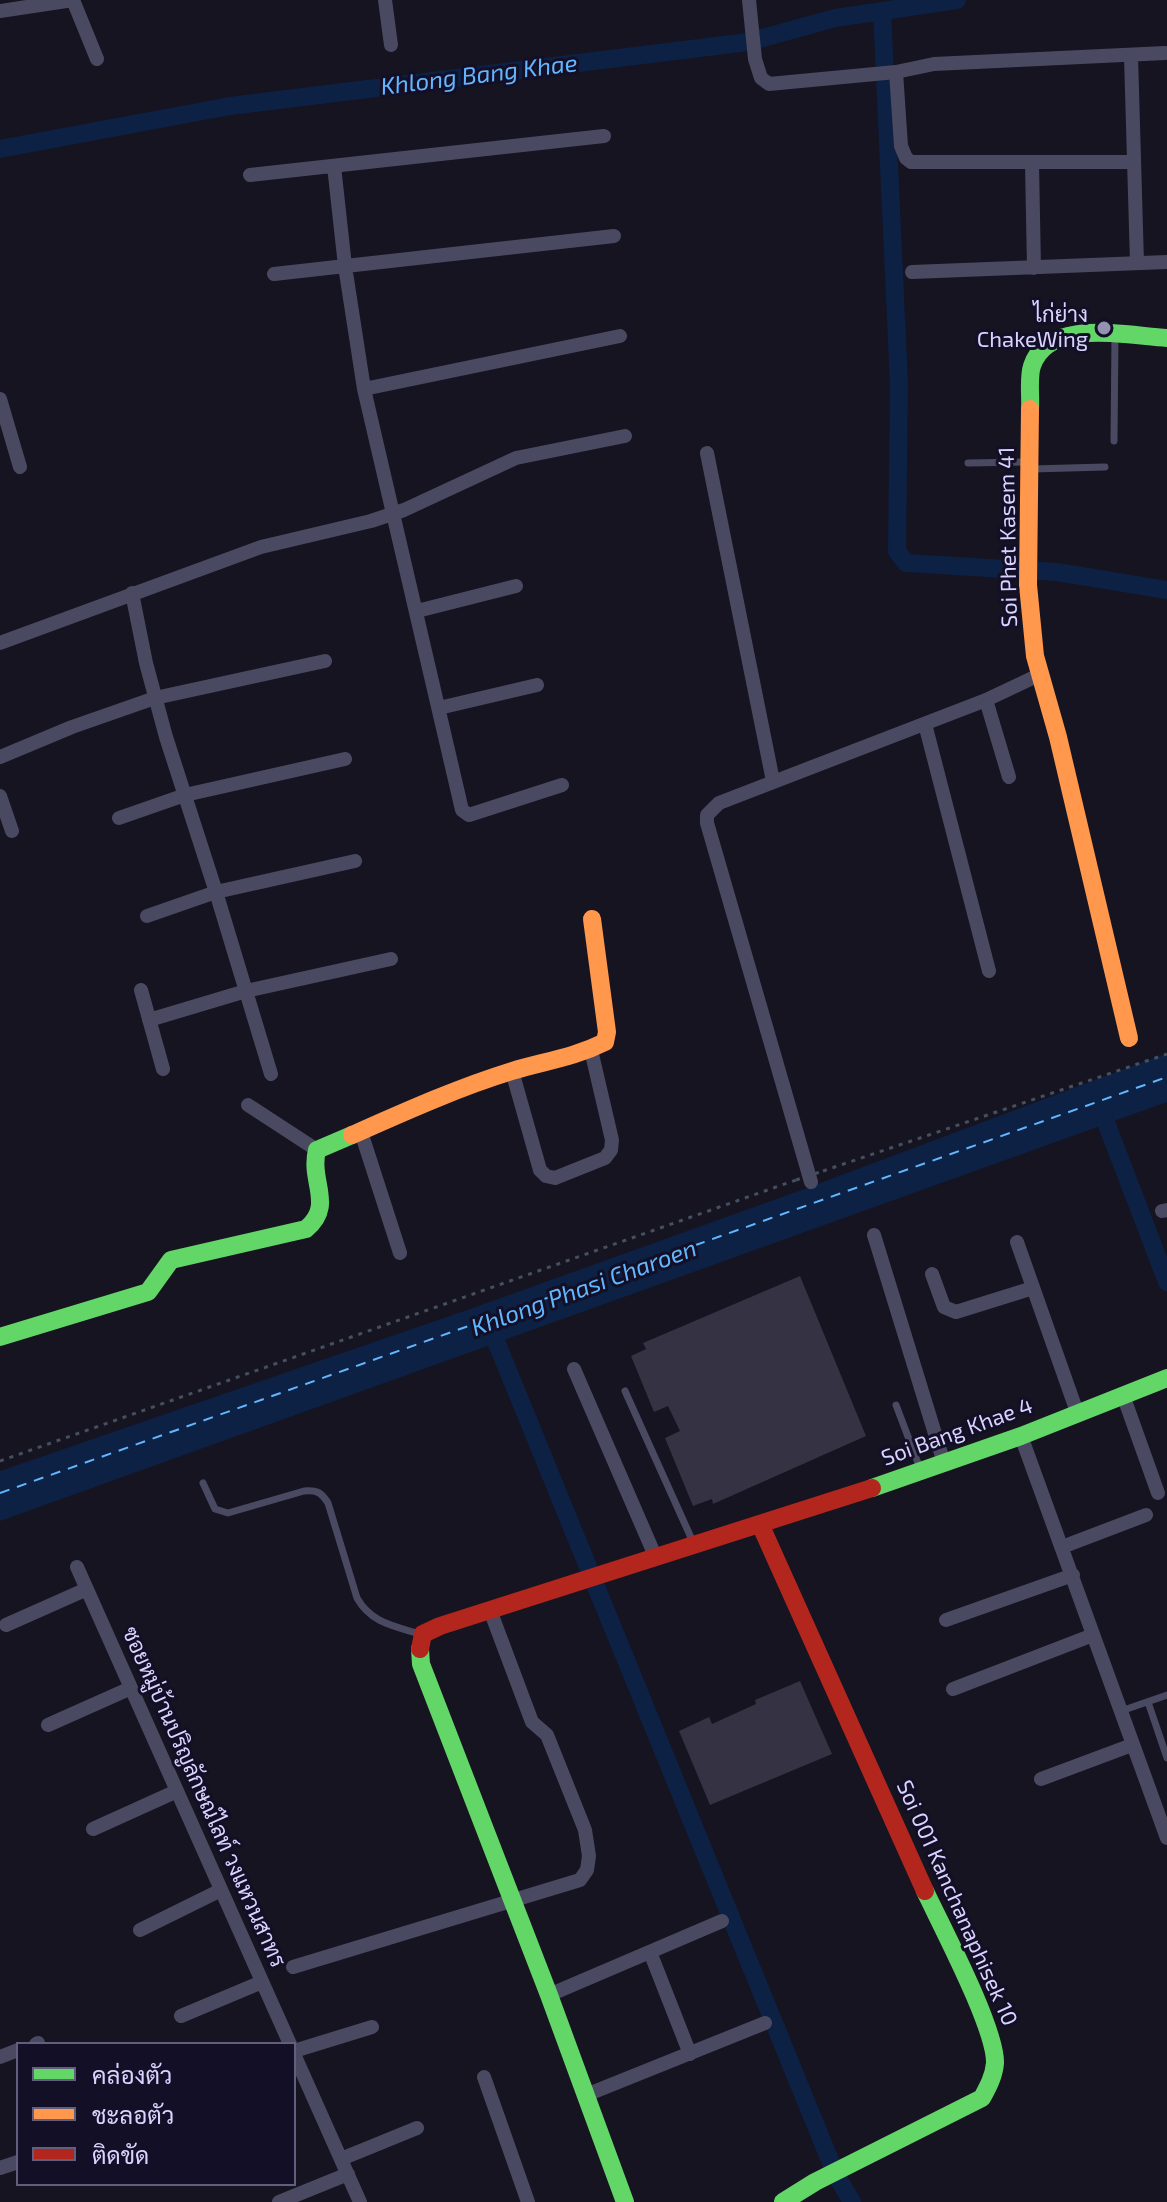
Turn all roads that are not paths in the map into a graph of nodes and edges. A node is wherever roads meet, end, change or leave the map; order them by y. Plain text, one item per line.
1 (385, 0) edge
2 (750, 7) edge
3 (0, 11) edge
4 (391, 45) dead end
5 (1165, 53) edge
6 (1131, 56) junction
7 (97, 59) dead end
8 (896, 72) junction
9 (604, 136) dead end
10 (1133, 162) junction
11 (1032, 164) junction
12 (334, 166) junction
13 (250, 175) dead end
14 (614, 236) dead end
15 (1167, 262) edge
16 (1137, 263) junction
17 (345, 266) junction
18 (1034, 268) junction
19 (912, 272) dead end
20 (274, 274) dead end
21 (620, 336) dead end
22 (1115, 336) junction
23 (1167, 338) edge
24 (364, 389) junction
25 (0, 399) edge
26 (625, 436) dead end
27 (1114, 441) dead end
28 (707, 453) dead end
29 (968, 463) dead end
30 (1030, 466) junction
31 (20, 467) dead end
32 (1105, 467) dead end
33 (392, 514) junction
34 (516, 586) dead end
35 (132, 593) junction
36 (417, 611) junction
37 (0, 643) edge
38 (325, 661) dead end
39 (1041, 674) junction
40 (537, 685) dead end
41 (155, 698) junction
42 (986, 700) junction
43 (439, 708) junction
44 (925, 724) junction
45 (0, 757) edge
46 (345, 759) dead end
47 (1009, 777) dead end
48 (773, 781) junction
49 (562, 785) dead end
50 (185, 795) junction
51 (0, 796) edge
52 (119, 818) dead end
53 (12, 831) dead end
54 (355, 861) dead end
55 (216, 892) junction
56 (147, 916) dead end
57 (592, 919) dead end
58 (391, 959) dead end
59 (989, 971) dead end
60 (141, 990) dead end
61 (246, 991) junction
62 (149, 1020) junction
63 (1129, 1038) dead end
64 (591, 1050) junction
65 (163, 1069) dead end
66 (512, 1071) junction
67 (271, 1074) dead end
68 (248, 1105) dead end
69 (361, 1132) junction
70 (317, 1150) junction
71 (804, 1181) road end
72 (874, 1235) dead end
73 (1017, 1242) dead end
74 (400, 1253) dead end
75 (932, 1274) dead end
76 (1033, 1288) junction
77 (0, 1337) edge
78 (574, 1369) dead end
79 (1167, 1378) edge
80 (625, 1391) dead end
81 (1123, 1395) junction
82 (896, 1405) dead end
83 (1077, 1412) junction
84 (1021, 1436) junction
85 (944, 1463) junction
86 (921, 1471) junction
87 (203, 1483) dead end
88 (1158, 1493) dead end
89 (1146, 1515) dead end
90 (760, 1524) junction
91 (695, 1546) junction
92 (1062, 1547) junction
93 (656, 1558) junction
94 (77, 1567) dead end
95 (1073, 1575) junction
96 (87, 1589) junction
97 (490, 1610) junction
98 (946, 1620) dead end
99 (6, 1625) dead end
100 (423, 1634) junction
101 (1093, 1635) junction
102 (131, 1688) junction
103 (953, 1689) dead end
104 (1167, 1695) edge
105 (1148, 1702) junction
106 (1119, 1712) junction
107 (48, 1725) dead end
108 (1132, 1745) junction
109 (1167, 1758) edge
110 (1041, 1779) dead end
111 (177, 1791) junction
112 (93, 1829) dead end
113 (1167, 1838) edge
114 (221, 1890) junction
115 (512, 1902) junction
116 (722, 1921) dead end
117 (140, 1930) dead end
118 (650, 1952) junction
119 (293, 1967) dead end
120 (262, 1982) junction
121 (549, 1995) junction
122 (181, 2016) dead end
123 (765, 2023) dead end
124 (372, 2027) dead end
125 (289, 2042) edge
126 (296, 2052) edge
127 (690, 2054) junction
128 (299, 2077) edge
129 (484, 2077) dead end
130 (586, 2095) junction
131 (417, 2128) dead end
132 (341, 2159) junction
133 (348, 2174) junction
134 (279, 2202) edge
135 (360, 2202) edge
136 (528, 2202) edge
137 (625, 2202) edge
138 (783, 2202) edge

1 - 4 street
2 - 8 street
3 - 7 street
5 - 6 street
6 - 8 street
6 - 10 street
8 - 11 street
9 - 12 street
10 - 11 street
10 - 16 street
11 - 18 street
12 - 13 street
12 - 17 street
14 - 17 street
15 - 16 street
16 - 18 street
17 - 20 street
17 - 24 street
18 - 19 street
21 - 24 street
22 - 23 street, Soi Phet Kasem 41
22 - 27 lane
22 - 30 street, Soi Phet Kasem 41
24 - 33 street
25 - 31 street
26 - 33 street
28 - 48 street
29 - 30 lane
30 - 32 lane
30 - 39 street, Soi Phet Kasem 41
33 - 35 street
33 - 36 street
34 - 36 street
35 - 37 street
35 - 41 street
36 - 43 street
38 - 41 street
39 - 42 street
39 - 63 street, Soi Phet Kasem 41
40 - 43 street
41 - 45 street
41 - 50 street
42 - 44 street
42 - 47 street
43 - 49 street
44 - 48 street
44 - 59 street
46 - 50 street
48 - 71 street
50 - 52 street
50 - 55 street
51 - 53 street
54 - 55 street
55 - 56 street
55 - 61 street
57 - 64 street
58 - 61 street
60 - 62 street
61 - 62 street
61 - 67 street
62 - 65 street
64 - 66 street
64 - 66 street
66 - 69 street
68 - 70 street
69 - 70 street
69 - 74 street
70 - 77 street
72 - 85 street
73 - 76 street
75 - 76 street
76 - 83 street
78 - 93 street
79 - 81 street, Soi Bang Khae 4
80 - 91 lane
81 - 83 street, Soi Bang Khae 4
81 - 88 street
82 - 86 lane
83 - 84 street, Soi Bang Khae 4
84 - 85 street, Soi Bang Khae 4
84 - 92 street
85 - 86 street, Soi Bang Khae 4
86 - 90 street, Soi Bang Khae 4
87 - 100 lane
89 - 92 street
90 - 91 street, Soi Bang Khae 4
90 - 138 street, Soi 001 Kanchanaphisek 10
91 - 93 street, Soi Bang Khae 4
92 - 95 street
93 - 97 street, Soi Bang Khae 4
94 - 96 street, ซอยหมู่บ้านปริญลักษณ์ไลท์ วงแหวนสาทร
95 - 98 street
95 - 101 street
96 - 99 street
96 - 102 street, ซอยหมู่บ้านปริญลักษณ์ไลท์ วงแหวนสาทร
97 - 100 street, Soi Bang Khae 4
97 - 115 street
100 - 115 street
101 - 103 street
101 - 106 street
102 - 107 street
102 - 111 street, ซอยหมู่บ้านปริญลักษณ์ไลท์ วงแหวนสาทร
104 - 105 lane
105 - 106 lane
105 - 109 lane
106 - 108 street
108 - 110 street
108 - 113 street
111 - 112 street
111 - 114 street, ซอยหมู่บ้านปริญลักษณ์ไลท์ วงแหวนสาทร
114 - 117 street
114 - 120 street, ซอยหมู่บ้านปริญลักษณ์ไลท์ วงแหวนสาทร
115 - 119 street
115 - 121 street
116 - 118 street
118 - 121 street
118 - 127 street
120 - 122 street
120 - 125 street, ซอยหมู่บ้านปริญลักษณ์ไลท์ วงแหวนสาทร
121 - 130 street
123 - 127 street
124 - 126 street
127 - 130 street
128 - 132 street
129 - 136 street
130 - 137 street
131 - 132 street
132 - 133 street
133 - 134 street
133 - 135 street

